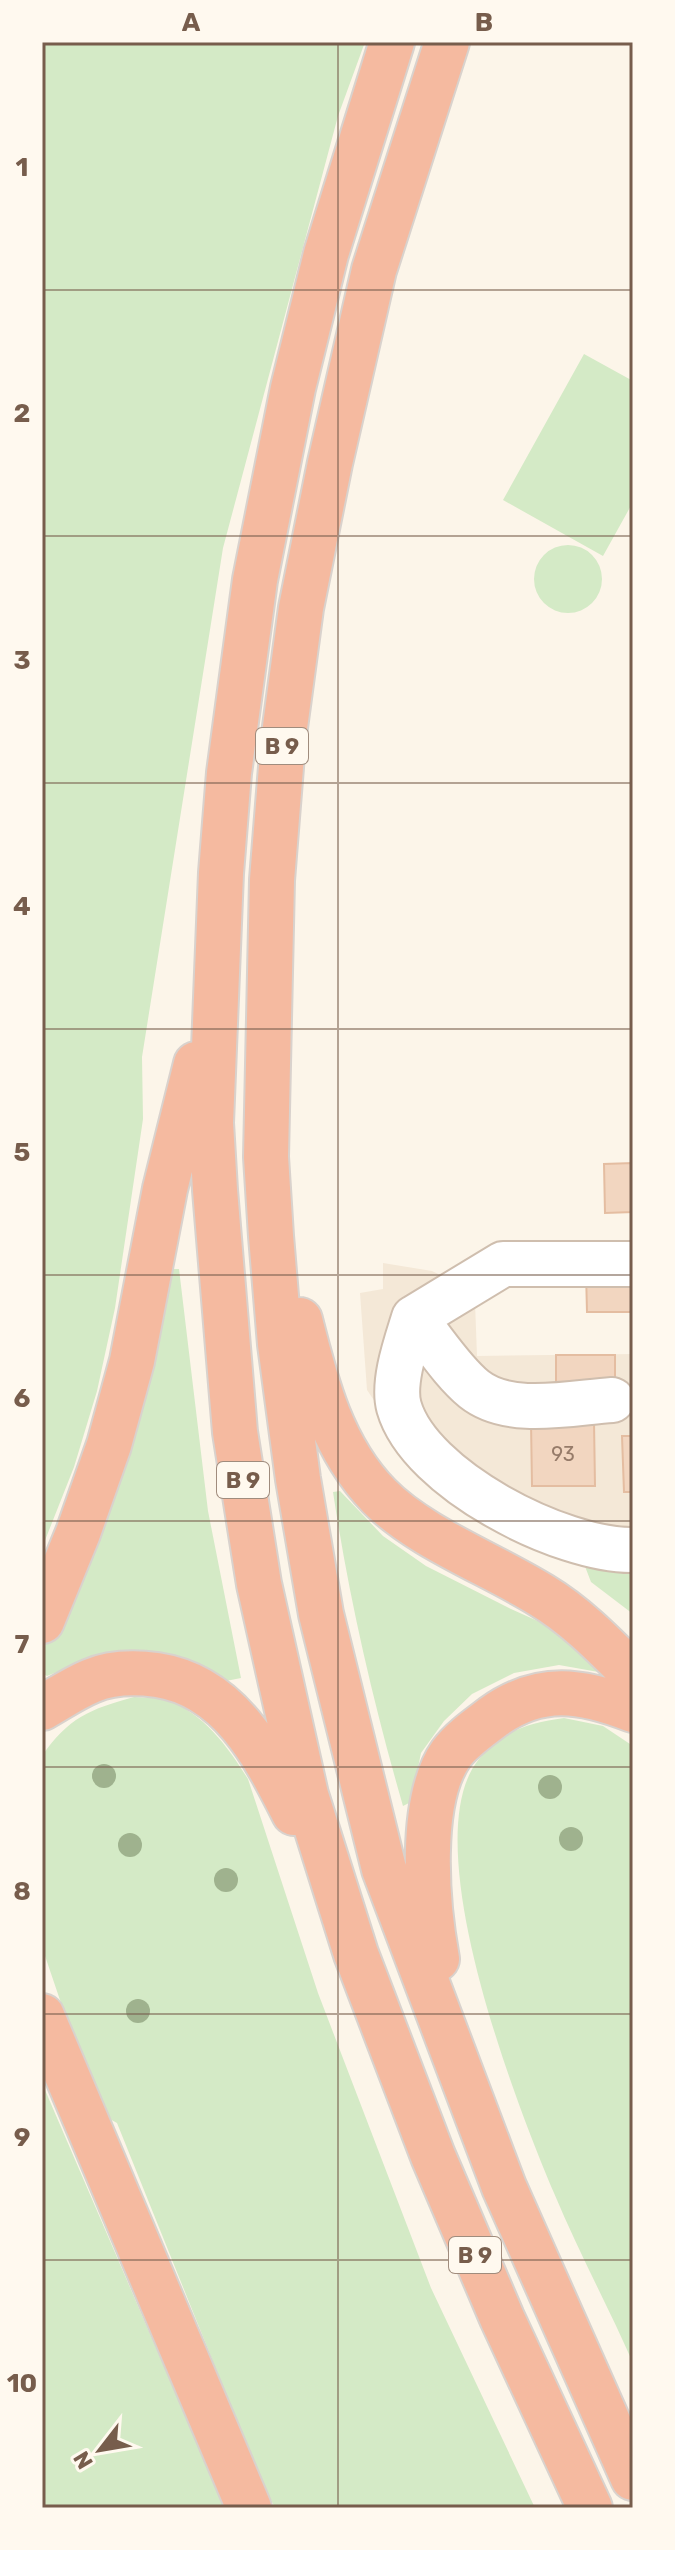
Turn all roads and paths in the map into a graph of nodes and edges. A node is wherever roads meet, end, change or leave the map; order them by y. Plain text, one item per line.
1 (392, 42) edge
2 (447, 42) edge
3 (215, 993) junction
4 (266, 1157) junction
5 (633, 1264) edge
6 (414, 1318) junction
7 (612, 1400) dead end
8 (633, 1550) edge
9 (42, 1621) edge
10 (633, 1674) edge
11 (42, 1708) edge
12 (633, 1710) edge
13 (356, 1954) junction
14 (42, 2016) edge
15 (458, 2068) junction
16 (633, 2478) edge
17 (249, 2508) edge
18 (590, 2508) edge

1 - 3 highway, B 9
2 - 4 highway, B 9
3 - 9 highway
3 - 13 highway, B 9
4 - 10 highway
4 - 15 highway, B 9
5 - 6 street
6 - 7 street
6 - 8 street
11 - 13 highway
12 - 15 highway
13 - 18 highway, B 9
14 - 17 highway
15 - 16 highway, B 9

